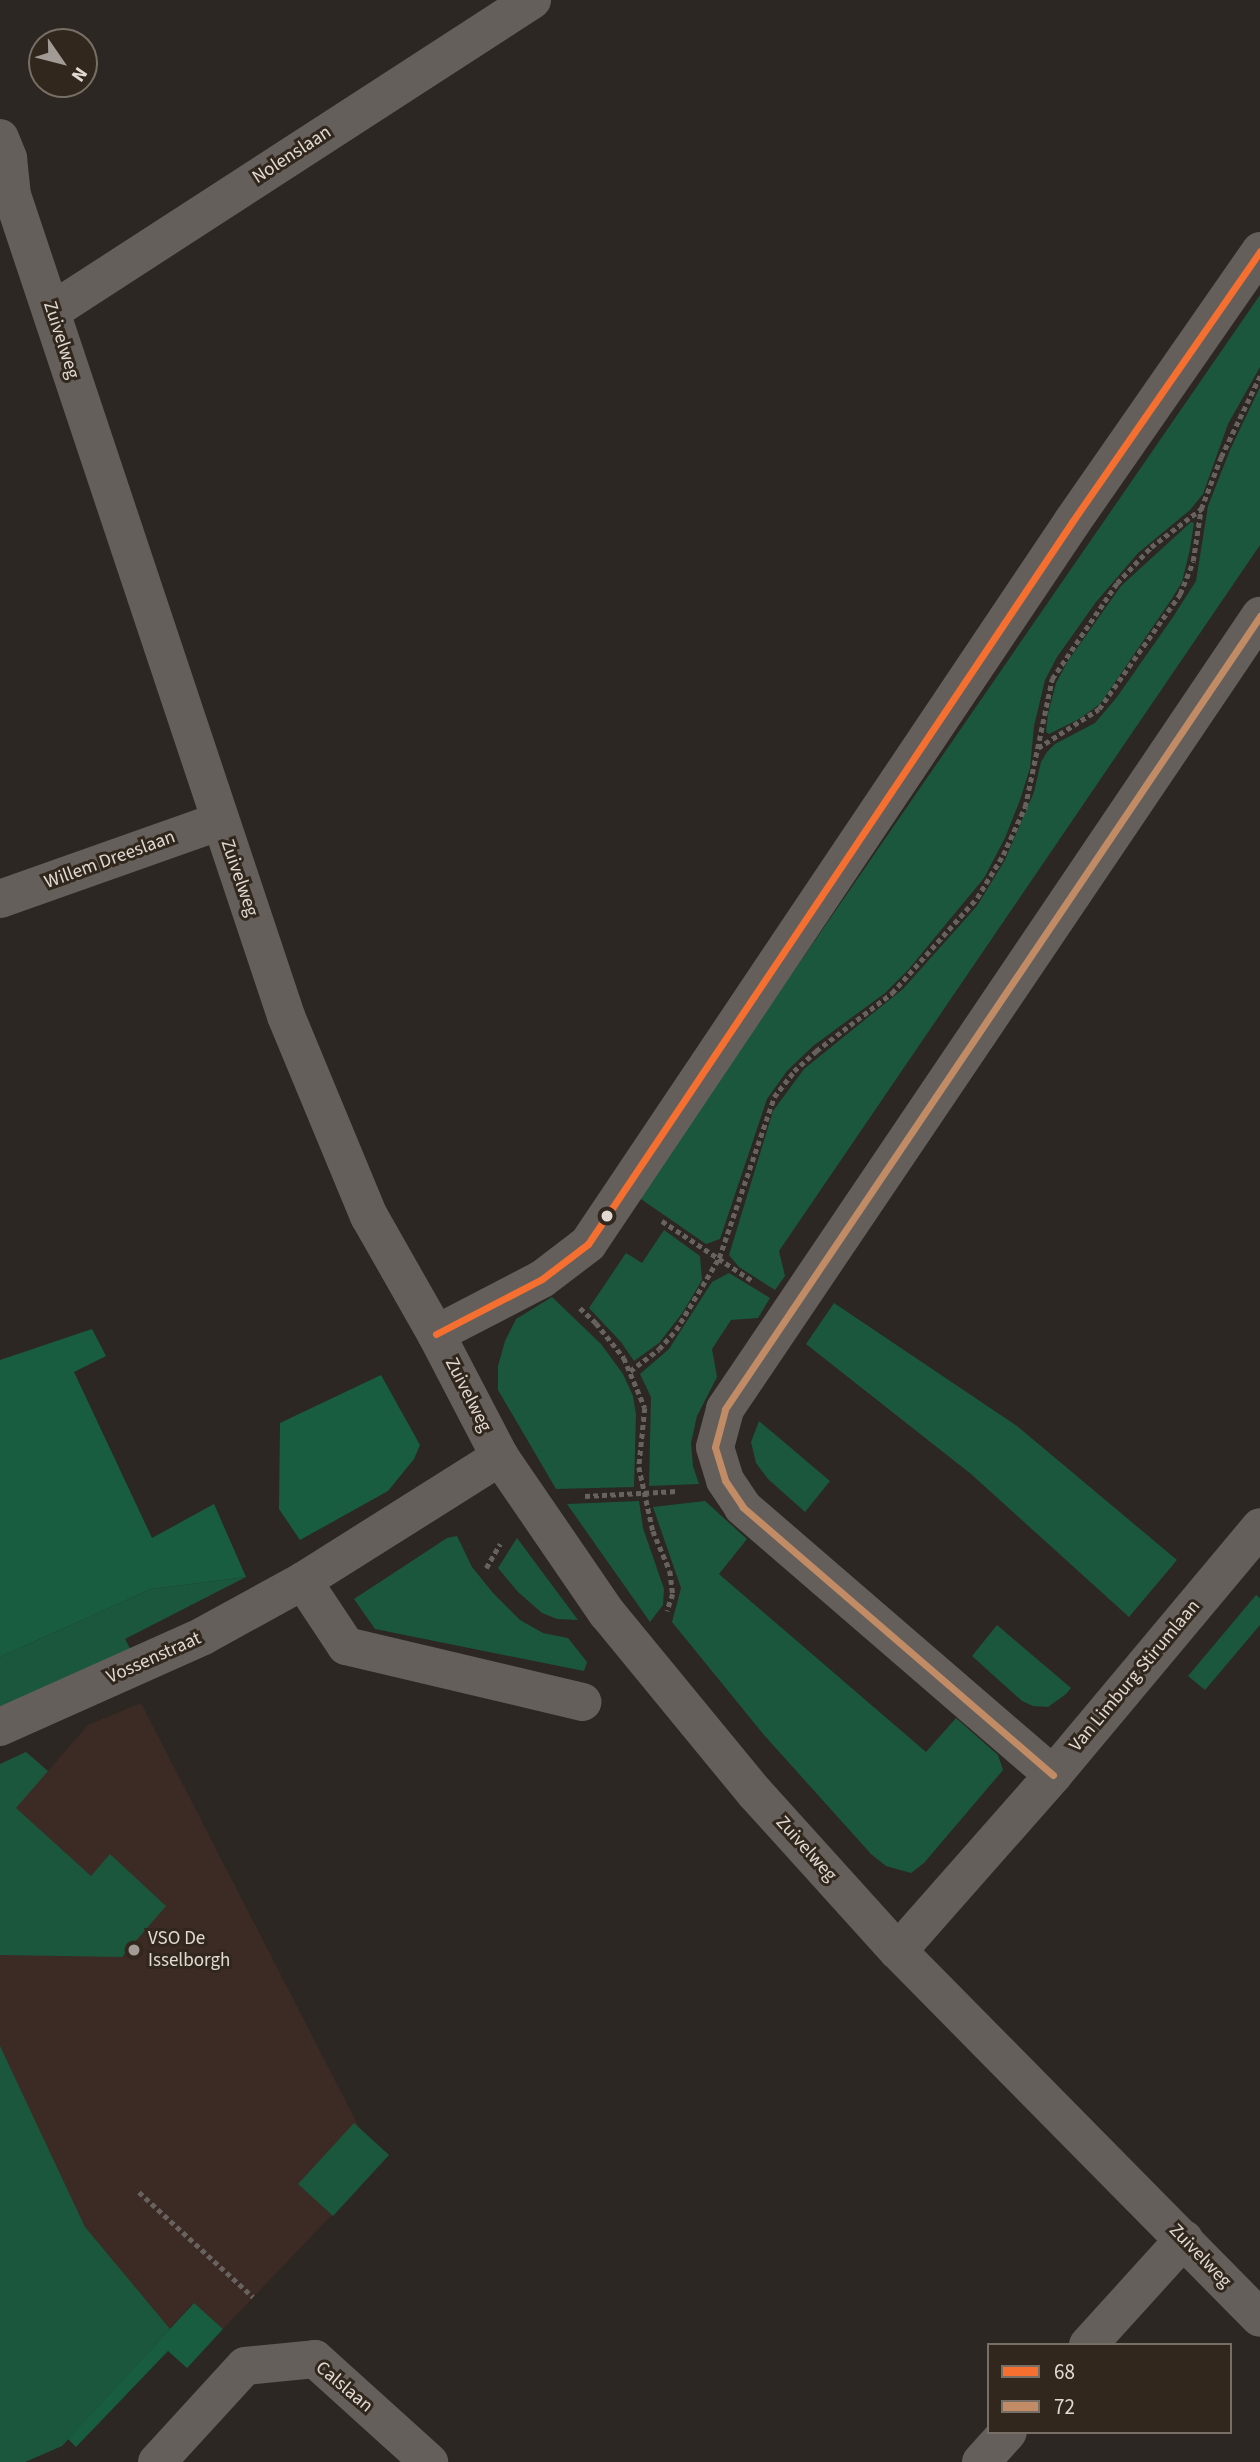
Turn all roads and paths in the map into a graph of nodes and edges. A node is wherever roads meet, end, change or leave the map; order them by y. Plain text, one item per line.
1 (532, 0) edge
2 (0, 138) edge
3 (1260, 251) edge
4 (52, 311) junction
5 (1260, 376) edge
6 (1200, 509) junction
7 (1260, 616) edge
8 (1038, 748) junction
9 (220, 821) junction
10 (0, 899) edge
11 (622, 1194) junction
12 (719, 1258) junction
13 (542, 1279) junction
14 (793, 1307) junction
15 (436, 1334) junction
16 (630, 1371) junction
17 (500, 1457) junction
18 (1260, 1527) edge
19 (303, 1581) junction
20 (638, 1651) junction
21 (582, 1702) dead end
22 (0, 1727) edge
23 (1052, 1774) junction
24 (898, 1951) junction
25 (139, 2192) dead end
26 (1184, 2239) junction
27 (253, 2297) dead end
28 (1260, 2318) edge
29 (1090, 2343) edge
30 (1006, 2434) edge
31 (156, 2462) edge
32 (429, 2462) edge
33 (981, 2462) edge

1 - 4 street, Nolenslaan
2 - 4 street, Zuivelweg
3 - 11 street
4 - 9 street, Zuivelweg
5 - 6 path
6 - 8 path
6 - 8 path
7 - 14 street
8 - 12 path
9 - 10 street, Willem Dreeslaan
9 - 15 street, Zuivelweg
11 - 12 path
11 - 13 street
12 - 14 path
12 - 16 path
13 - 15 street
13 - 16 path
14 - 23 street
15 - 17 street, Zuivelweg
16 - 20 path
17 - 19 street, Vossenstraat
17 - 20 street, Zuivelweg
18 - 23 street, Van Limburg Stirumlaan
19 - 21 street
19 - 22 street, Vossenstraat
20 - 24 street, Zuivelweg
23 - 24 street, Van Limburg Stirumlaan
24 - 26 street, Zuivelweg
25 - 27 path
26 - 28 street, Zuivelweg
26 - 29 street
30 - 33 street
31 - 32 street, Calslaan

